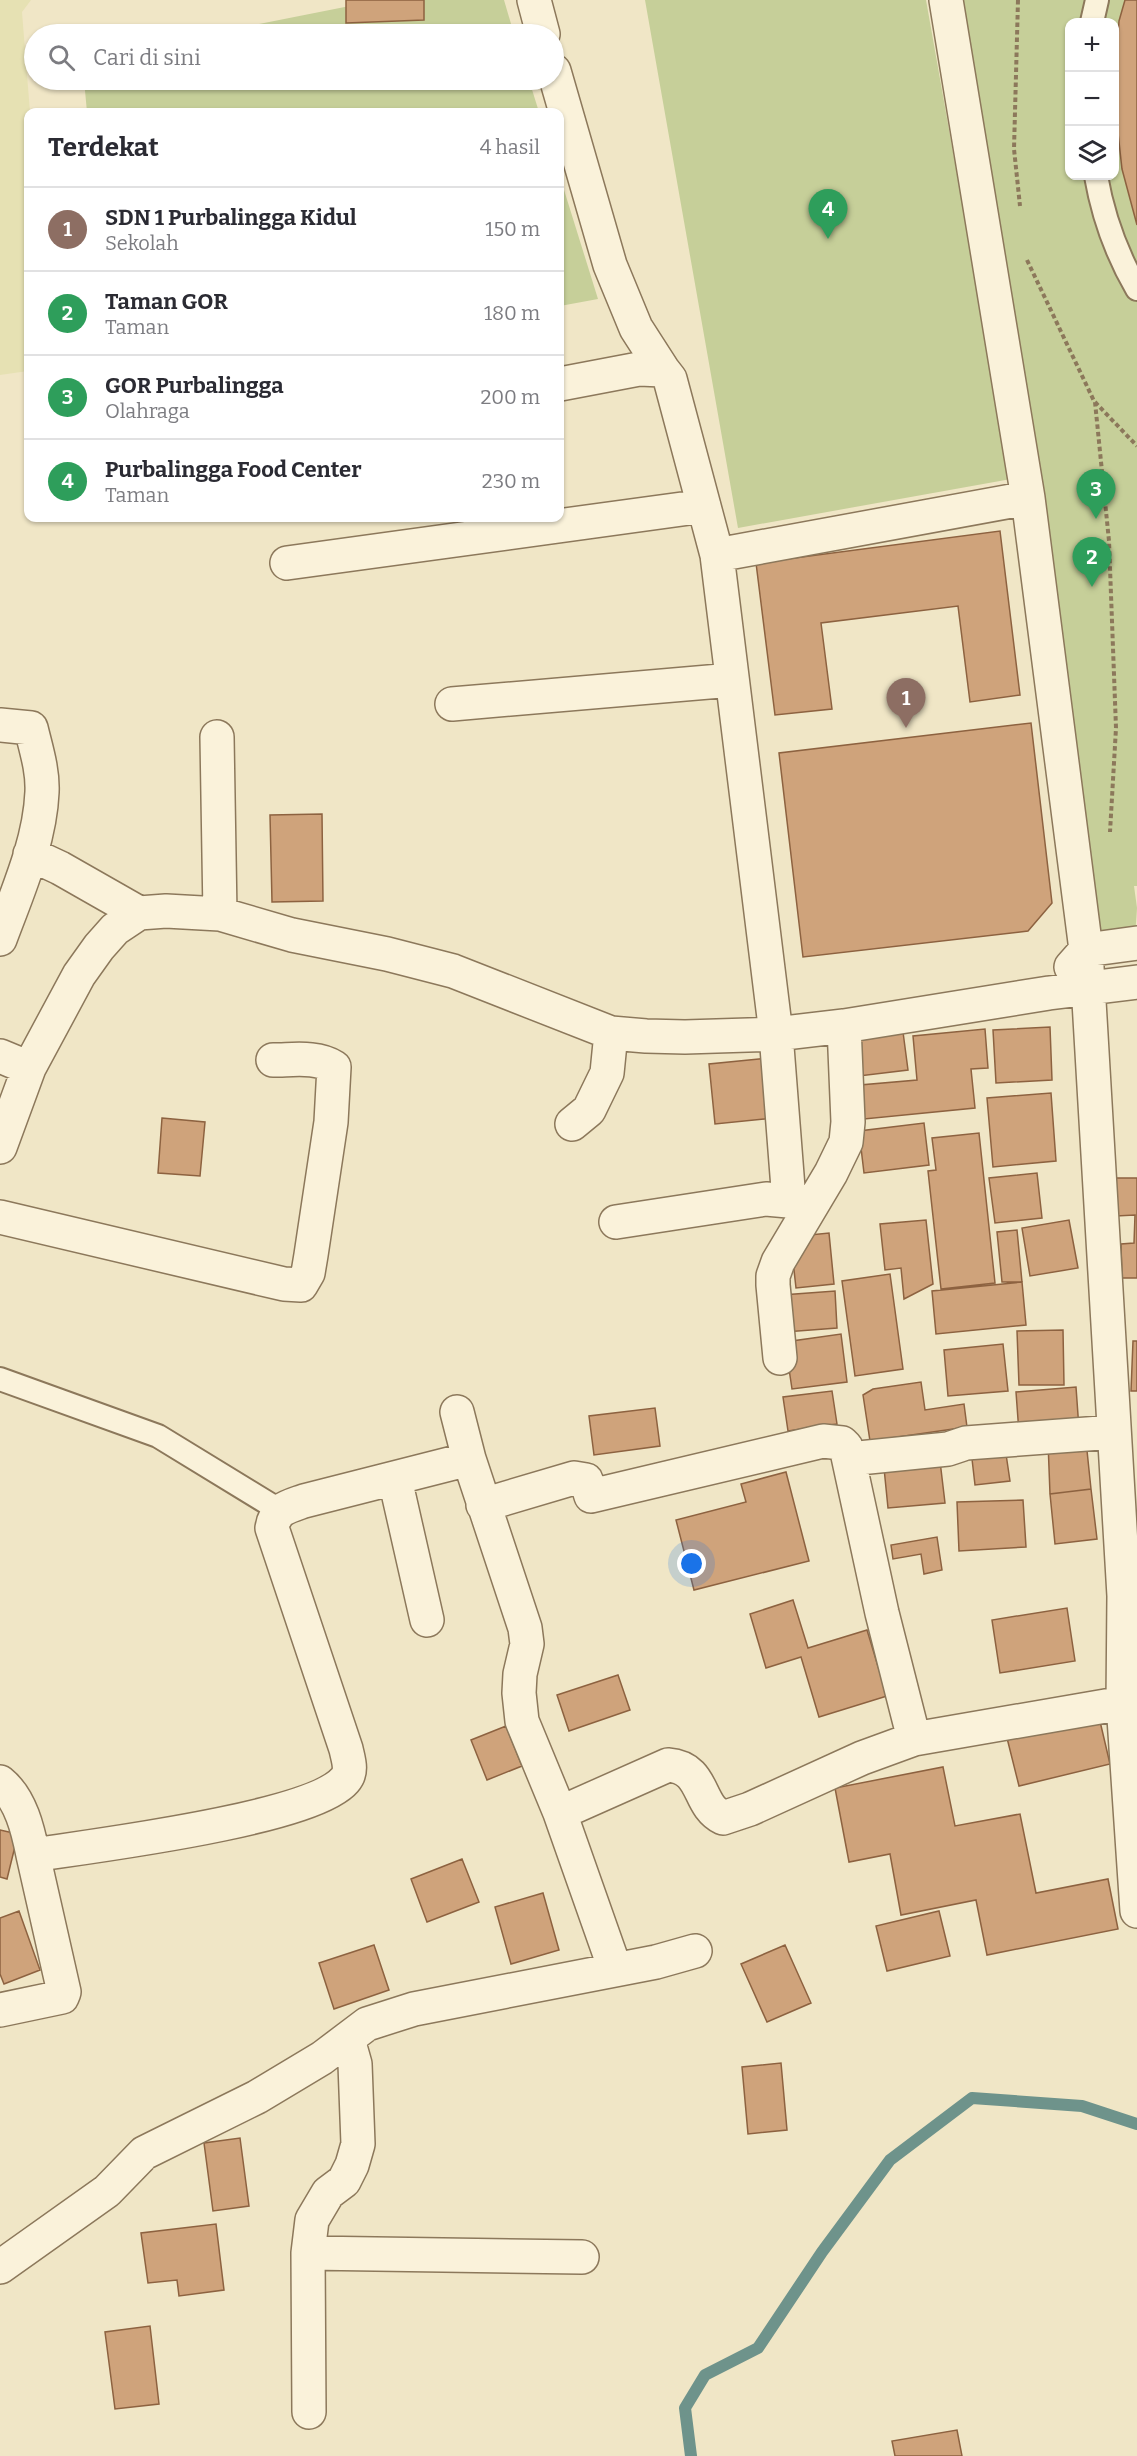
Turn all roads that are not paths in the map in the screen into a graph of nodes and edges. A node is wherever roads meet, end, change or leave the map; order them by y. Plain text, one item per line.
1 (534, 0) edge
2 (946, 0) edge
3 (1097, 0) edge
4 (1093, 18) edge
5 (540, 24) edge
6 (559, 90) edge
7 (1097, 180) edge
8 (1137, 289) edge
9 (663, 370) junction
10 (564, 383) edge
11 (1028, 498) junction
12 (704, 506) junction
13 (717, 555) junction
14 (287, 563) dead end
15 (732, 680) junction
16 (452, 704) dead end
17 (0, 725) edge
18 (217, 737) dead end
19 (44, 861) junction
20 (139, 913) junction
21 (220, 914) junction
22 (0, 939) edge
23 (1137, 943) edge
24 (1086, 950) junction
25 (1137, 982) edge
26 (1088, 988) junction
27 (1049, 993) junction
28 (844, 1026) junction
29 (611, 1033) junction
30 (776, 1034) junction
31 (273, 1060) dead end
32 (15, 1062) edge
33 (572, 1124) dead end
34 (0, 1147) edge
35 (801, 1202) junction
36 (0, 1217) edge
37 (616, 1222) dead end
38 (780, 1358) dead end
39 (0, 1378) edge
40 (457, 1413) dead end
41 (1122, 1418) edge
42 (469, 1459) junction
43 (849, 1460) junction
44 (395, 1479) junction
45 (483, 1505) junction
46 (279, 1510) junction
47 (427, 1620) dead end
48 (1123, 1702) junction
49 (914, 1739) junction
50 (0, 1782) edge
51 (561, 1812) junction
52 (33, 1855) junction
53 (1137, 1911) edge
54 (695, 1951) dead end
55 (615, 1970) junction
56 (0, 2010) edge
57 (348, 2039) junction
58 (308, 2253) junction
59 (582, 2257) dead end
60 (0, 2267) edge
61 (309, 2412) dead end

1 - 5 street
2 - 11 street
3 - 4 lane
6 - 9 street
7 - 8 lane
9 - 10 street
9 - 12 street
11 - 13 street
11 - 24 street
12 - 13 street
12 - 14 street
13 - 15 street
15 - 16 street
15 - 30 street
17 - 19 street
18 - 21 street
19 - 20 street
19 - 22 street
20 - 21 street
20 - 32 street
21 - 29 street
23 - 24 street
24 - 26 street
24 - 27 street
25 - 26 street
26 - 27 street
26 - 41 street
27 - 28 street
28 - 30 street
28 - 35 street
29 - 30 street
29 - 33 street
30 - 35 street
31 - 36 street
32 - 34 street
35 - 37 street
35 - 38 street
39 - 46 lane
40 - 42 street
41 - 43 street
41 - 48 street
42 - 44 street
42 - 45 street
43 - 45 street
43 - 49 street
44 - 46 street
44 - 47 street
45 - 51 street
46 - 52 street
48 - 49 street
48 - 53 street
49 - 51 street
50 - 52 street
51 - 55 street
52 - 56 street
54 - 55 street
55 - 57 street
57 - 58 street
57 - 60 street
58 - 59 street
58 - 61 street

